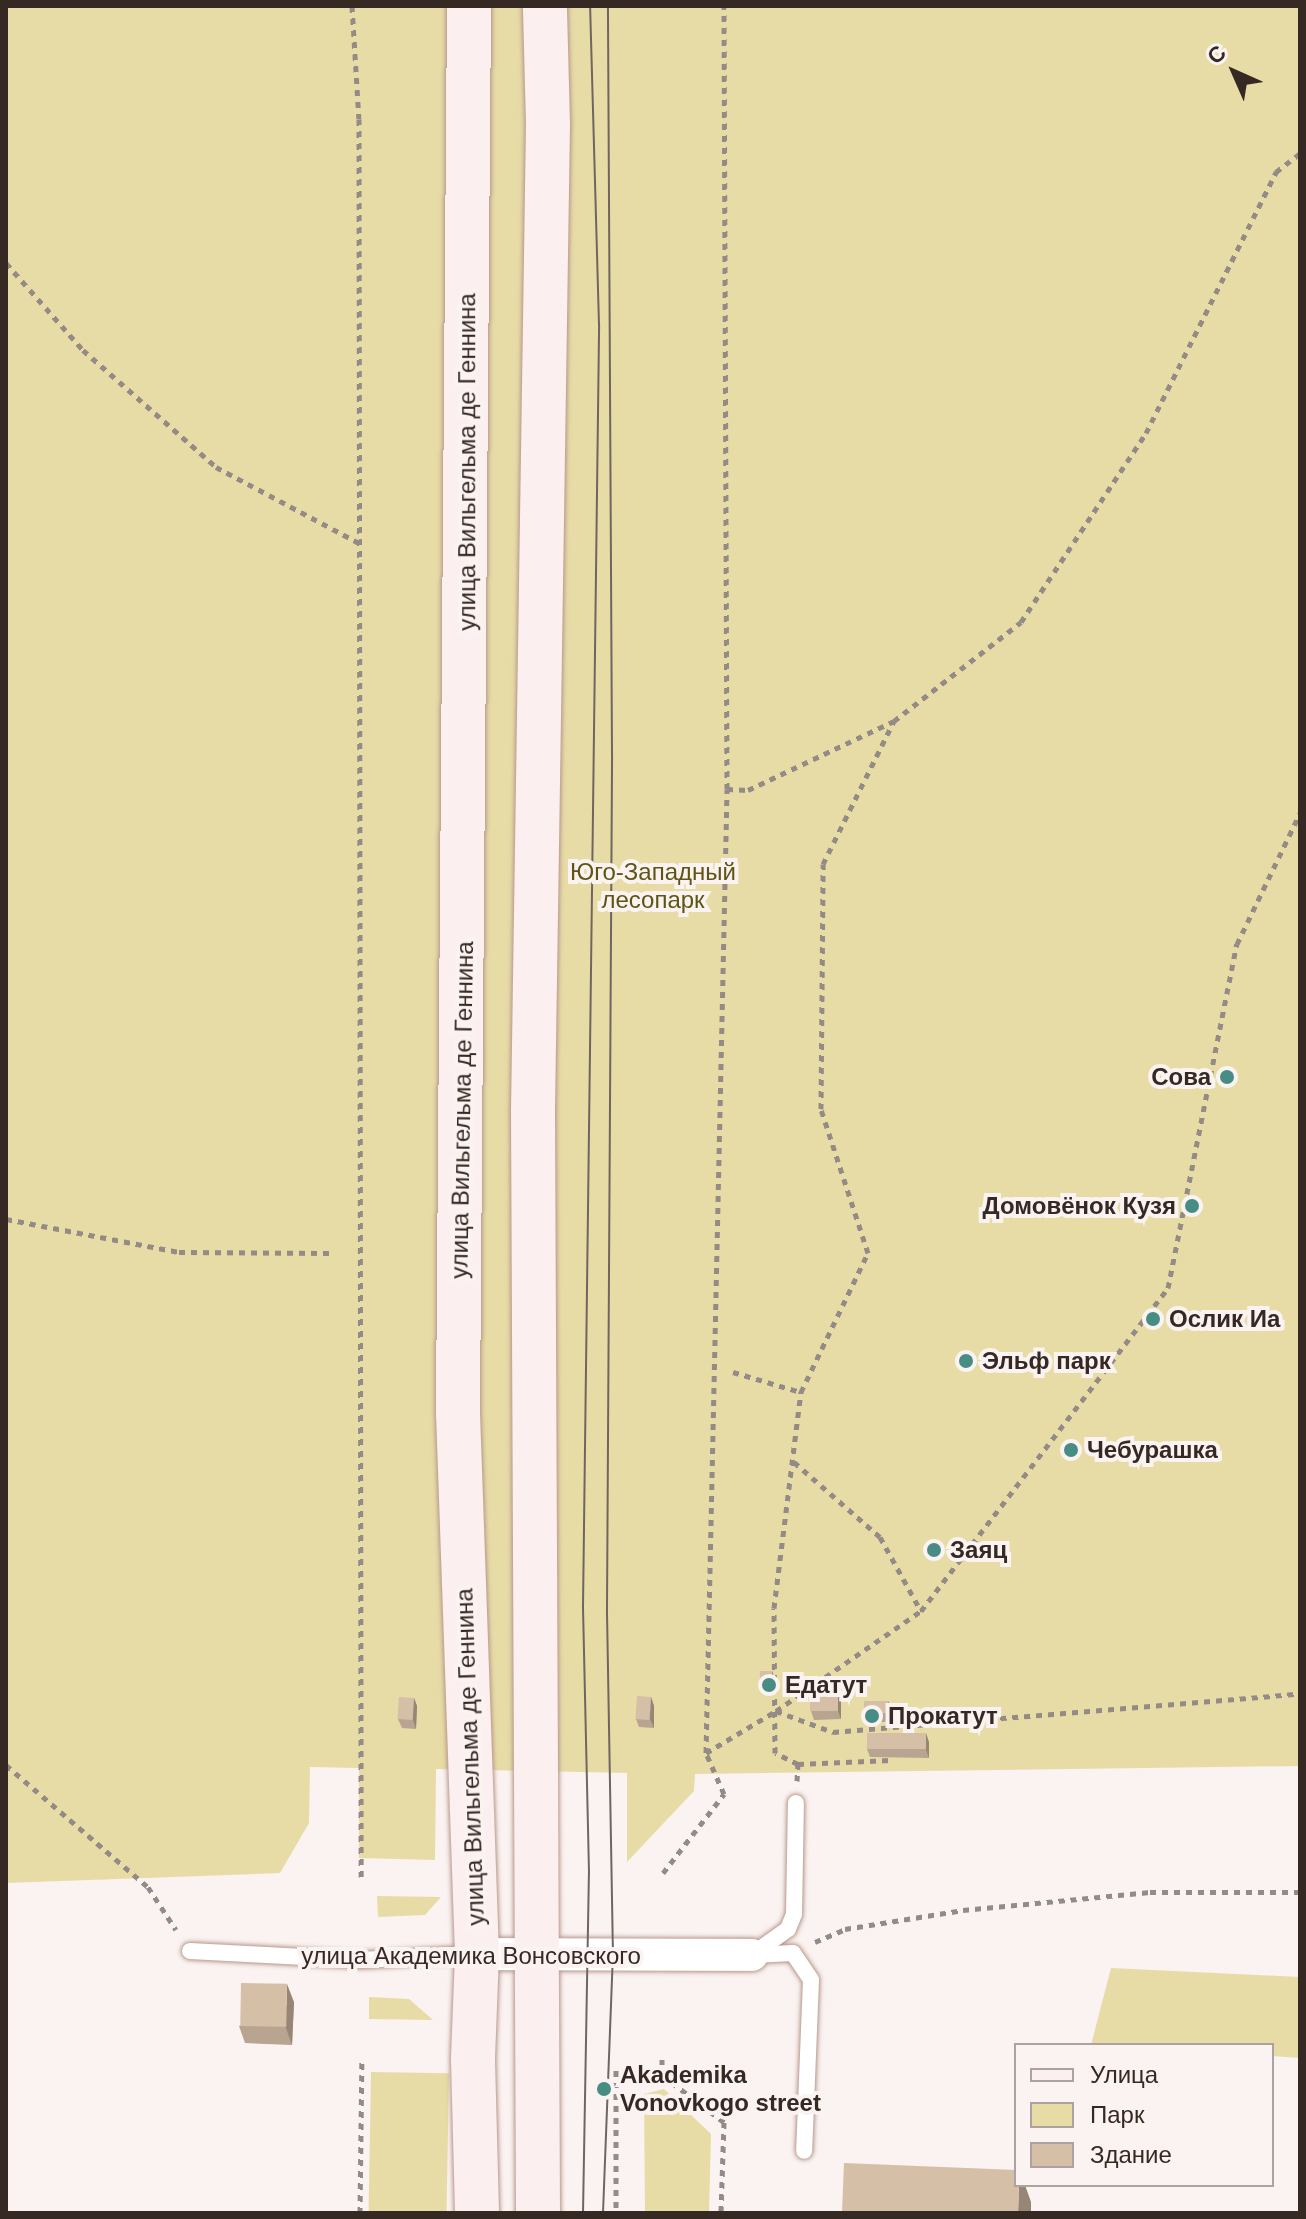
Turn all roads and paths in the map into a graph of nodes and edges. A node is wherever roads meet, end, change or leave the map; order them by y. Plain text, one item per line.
1 (352, 6) edge
2 (469, 6) edge
3 (545, 6) edge
4 (724, 6) edge
5 (1300, 153) edge
6 (6, 263) edge
7 (359, 544) junction
8 (894, 721) junction
9 (727, 789) junction
10 (1300, 813) edge
11 (6, 1219) edge
12 (330, 1253) dead end
13 (733, 1372) dead end
14 (801, 1392) junction
15 (793, 1461) junction
16 (921, 1611) junction
17 (1300, 1694) edge
18 (776, 1711) junction
19 (706, 1753) junction
20 (891, 1760) edge
21 (798, 1764) junction
22 (6, 1765) edge
23 (796, 1803) joint
24 (663, 1873) dead end
25 (361, 1877) dead end
26 (1300, 1892) edge
27 (190, 1951) joint
28 (793, 1953) junction
29 (477, 1954) junction
30 (752, 1955) junction
31 (537, 1957) junction
32 (662, 2059) dead end
33 (362, 2060) dead end
34 (616, 2070) dead end
35 (804, 2151) dead end
36 (616, 2210) edge
37 (360, 2213) edge
38 (477, 2213) edge
39 (538, 2213) edge
40 (721, 2213) edge

1 - 7 path
2 - 29 main road, улица Вильгельма де Геннина
3 - 31 main road
4 - 9 path
5 - 8 path
6 - 7 path
7 - 25 path
8 - 9 path
8 - 14 path
9 - 19 path
10 - 16 path
11 - 12 path
13 - 14 path
14 - 15 path
15 - 16 path
15 - 18 path
16 - 18 path
17 - 18 path
18 - 19 path
18 - 21 path
19 - 24 path
20 - 21 path
21 - 23 path
22 - 27 path
23 - 30 lane
26 - 28 path
27 - 29 lane, улица Академика Вонсовского
28 - 30 lane
28 - 35 lane
29 - 31 street, улица Академика Вонсовского
29 - 38 main road, улица Вильгельма де Геннина
30 - 31 street, улица Академика Вонсовского
31 - 39 main road
32 - 40 path
33 - 37 path
34 - 36 path

